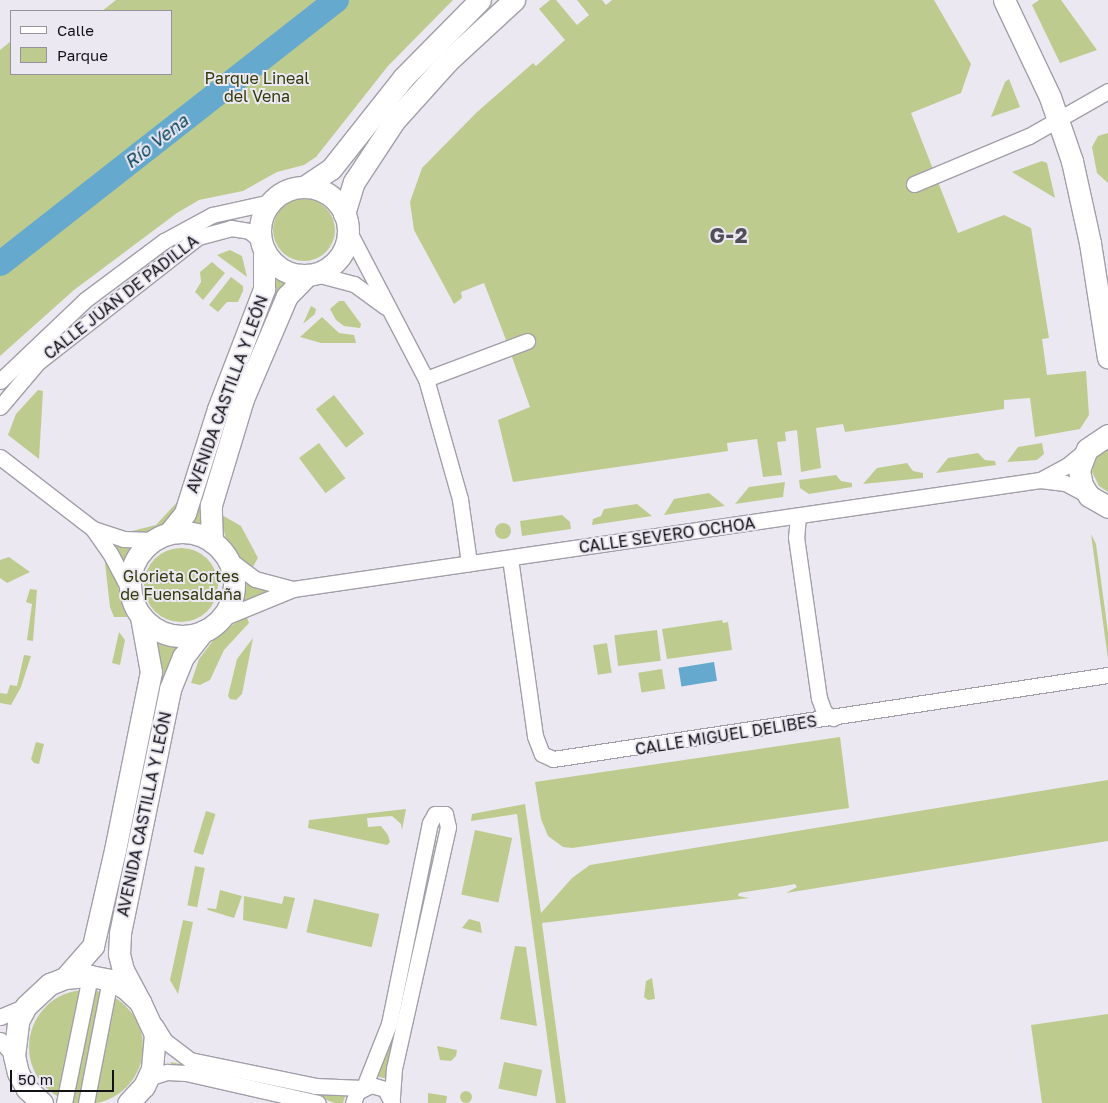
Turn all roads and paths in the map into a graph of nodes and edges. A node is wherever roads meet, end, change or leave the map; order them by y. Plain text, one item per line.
1 (480, 0) edge
2 (514, 0) edge
3 (1004, 0) edge
4 (1108, 91) edge
5 (1058, 119) junction
6 (914, 184) dead end
7 (304, 187) junction
8 (271, 202) junction
9 (346, 222) junction
10 (262, 245) junction
11 (312, 274) junction
12 (396, 317) junction
13 (1106, 324) edge
14 (526, 341) dead end
15 (1108, 358) edge
16 (426, 379) junction
17 (0, 381) edge
18 (0, 407) edge
19 (1108, 435) edge
20 (1087, 449) junction
21 (2, 461) edge
22 (1040, 480) junction
23 (1103, 505) edge
24 (798, 516) junction
25 (92, 529) junction
26 (161, 537) junction
27 (212, 542) junction
28 (226, 558) junction
29 (510, 558) junction
30 (469, 563) junction
31 (293, 589) junction
32 (129, 590) junction
33 (141, 617) junction
34 (220, 620) junction
35 (203, 632) junction
36 (1108, 676) edge
37 (819, 698) junction
38 (833, 718) junction
39 (807, 722) junction
40 (416, 891) junction
41 (432, 895) junction
42 (65, 978) junction
43 (100, 978) junction
44 (26, 1006) junction
45 (145, 1009) junction
46 (0, 1017) edge
47 (0, 1040) edge
48 (14, 1056) junction
49 (364, 1088) junction
50 (139, 1094) edge
51 (392, 1102) edge
52 (40, 1103) edge
53 (64, 1103) edge
54 (86, 1103) edge
55 (318, 1103) edge
56 (353, 1103) edge

1 - 7 main road
2 - 9 main road
3 - 5 main road
4 - 5 street
5 - 6 street
5 - 13 main road
7 - 8 main road
7 - 9 main road
8 - 10 main road
8 - 17 street, CALLE JUAN DE PADILLA
9 - 11 main road
9 - 12 street
10 - 11 main road
10 - 18 street, CALLE JUAN DE PADILLA
10 - 26 main road, AVENIDA CASTILLA Y LEÓN
11 - 12 street
11 - 27 main road, AVENIDA CASTILLA Y LEÓN
12 - 16 street
13 - 15 main road
14 - 16 street
16 - 30 street
19 - 20 main road
20 - 22 street, CALLE SEVERO OCHOA
20 - 23 main road
21 - 25 street
22 - 23 street, CALLE SEVERO OCHOA
22 - 24 street, CALLE SEVERO OCHOA
24 - 29 street, CALLE SEVERO OCHOA
24 - 37 street
25 - 26 street
25 - 32 street
26 - 27 main road
26 - 32 main road
27 - 28 main road
28 - 31 street, CALLE SEVERO OCHOA
28 - 34 main road
29 - 30 street, CALLE SEVERO OCHOA
29 - 39 street, CALLE MIGUEL DELIBES
30 - 31 street, CALLE SEVERO OCHOA
31 - 34 street, CALLE SEVERO OCHOA
32 - 33 main road
33 - 35 main road
33 - 42 main road, AVENIDA CASTILLA Y LEÓN
34 - 35 main road
35 - 45 main road, AVENIDA CASTILLA Y LEÓN
36 - 38 street, CALLE MIGUEL DELIBES
37 - 38 street
37 - 39 street
38 - 39 street, CALLE MIGUEL DELIBES
40 - 41 street
40 - 41 street
40 - 49 street
41 - 51 street
42 - 43 main road
42 - 44 main road
43 - 45 main road
43 - 53 street
43 - 54 street
44 - 46 street
44 - 48 main road
45 - 49 street
45 - 50 main road, AVENIDA CASTILLA Y LEÓN
47 - 48 street
48 - 52 main road
49 - 51 street
49 - 56 street
50 - 55 street

